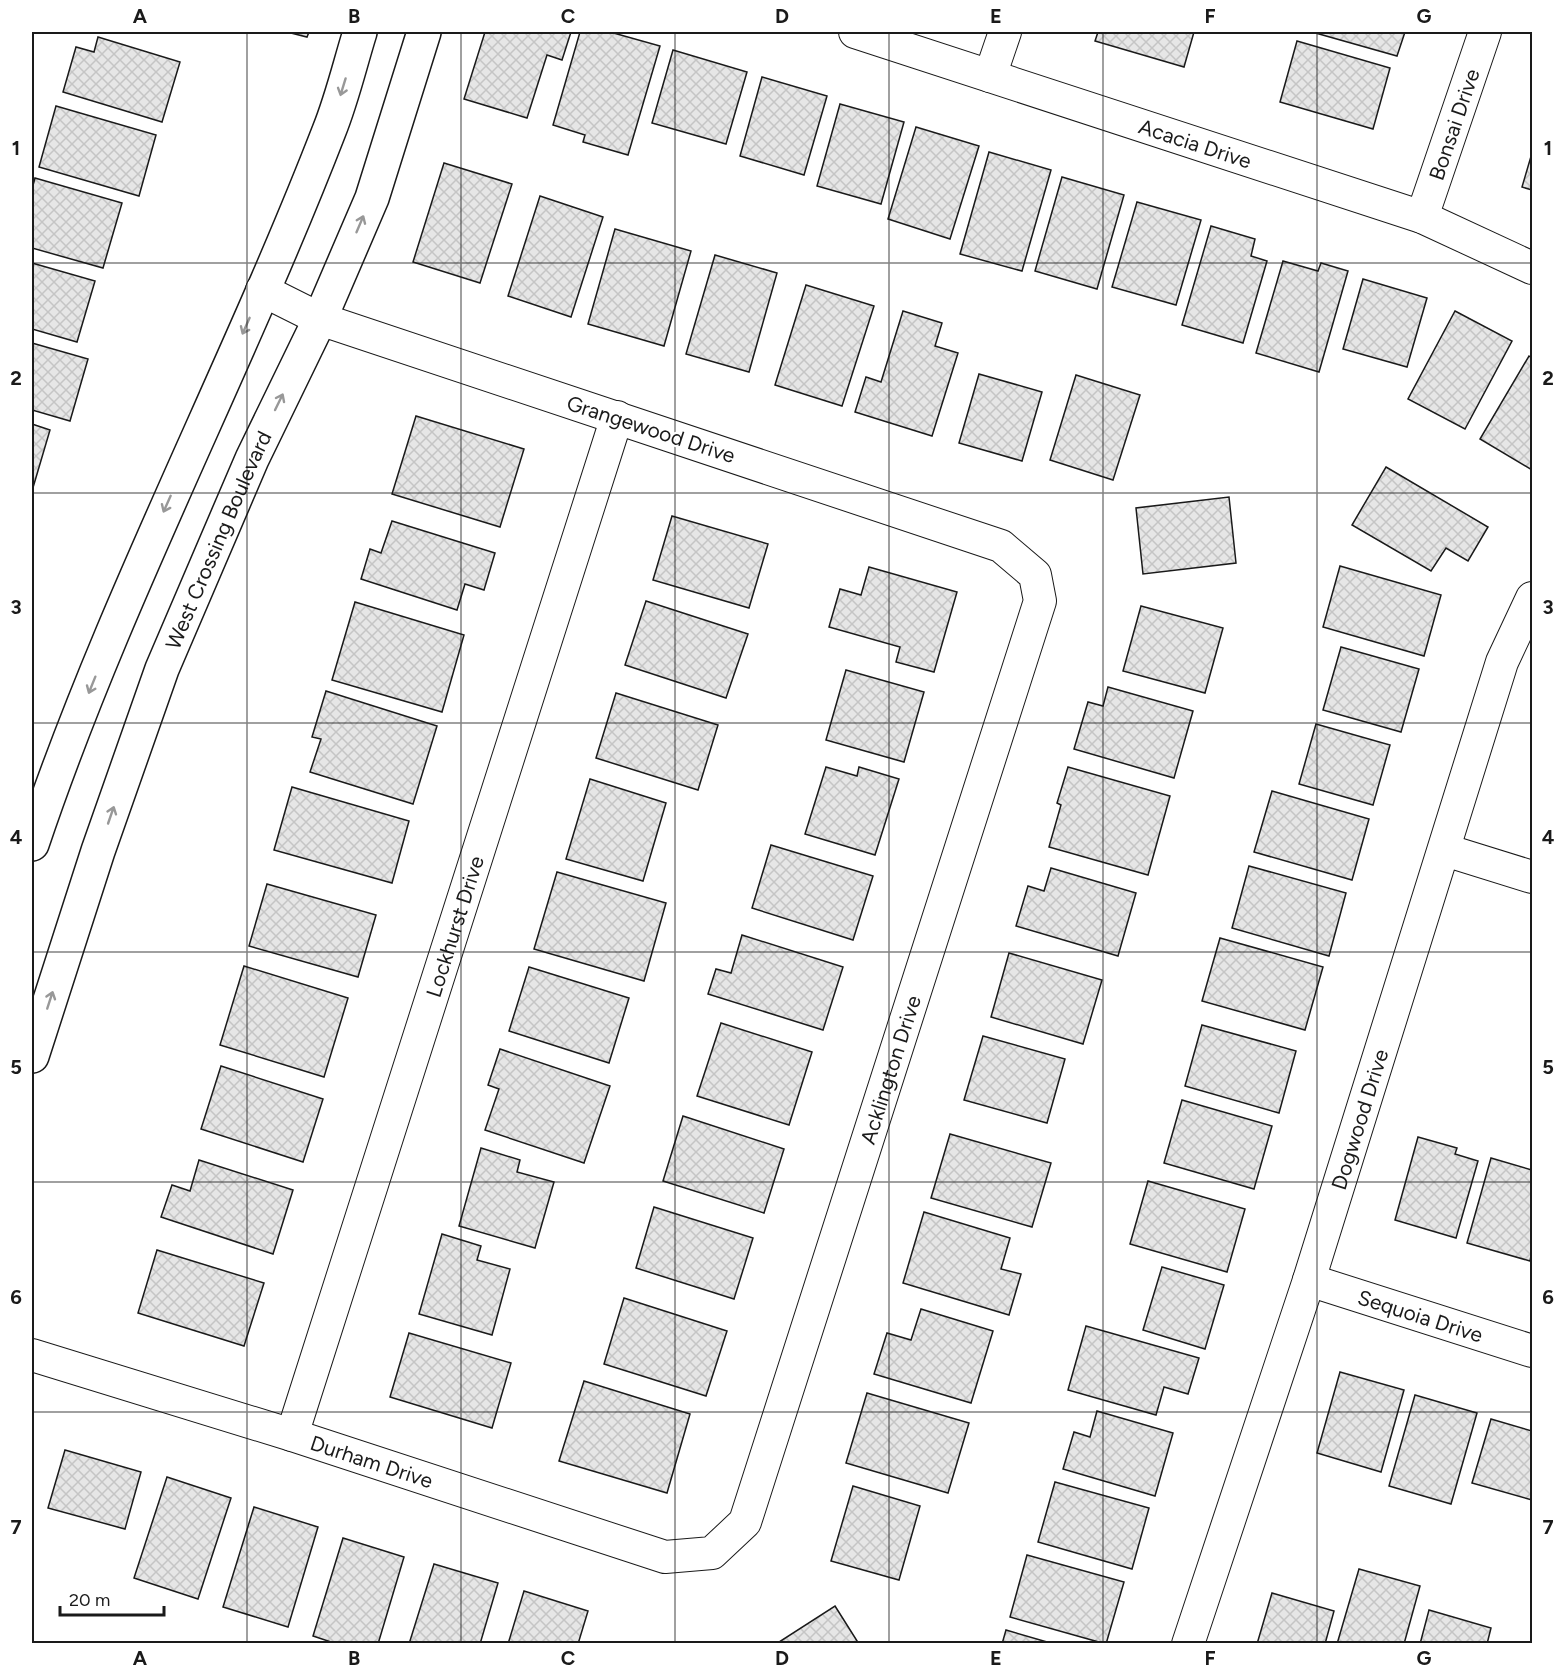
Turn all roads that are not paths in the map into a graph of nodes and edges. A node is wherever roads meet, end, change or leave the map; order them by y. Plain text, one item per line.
1 (360, 32) edge
2 (424, 32) edge
3 (855, 32) edge
4 (1005, 32) edge
5 (1485, 32) edge
6 (990, 76) junction
7 (1422, 217) junction
8 (1533, 267) edge
9 (262, 290) junction
10 (320, 319) junction
11 (617, 417) junction
12 (1035, 575) joint
13 (1533, 598) edge
14 (32, 844) edge
15 (1444, 850) junction
16 (1533, 877) edge
17 (32, 1056) edge
18 (1309, 1280) junction
19 (1533, 1352) edge
20 (32, 1355) edge
21 (292, 1435) junction
22 (712, 1553) joint
23 (1188, 1644) edge

1 -> 9 street
10 -> 2 street, West Crossing Boulevard
3 - 6 street, Acacia Drive
4 - 6 street
5 - 7 street, Bonsai Drive
6 - 7 street, Acacia Drive
7 - 8 street, Acacia Drive
9 - 10 street, Grangewood Drive
9 -> 14 street
10 - 11 street, Grangewood Drive
17 -> 10 street, West Crossing Boulevard
11 - 12 street, Grangewood Drive
11 - 21 street, Lockhurst Drive
12 - 22 street, Acklington Drive
13 - 15 street, Dogwood Drive
15 - 16 street
15 - 18 street, Dogwood Drive
18 - 19 street, Sequoia Drive
18 - 23 street, Dogwood Drive
20 - 21 street, Durham Drive
21 - 22 street, Durham Drive

